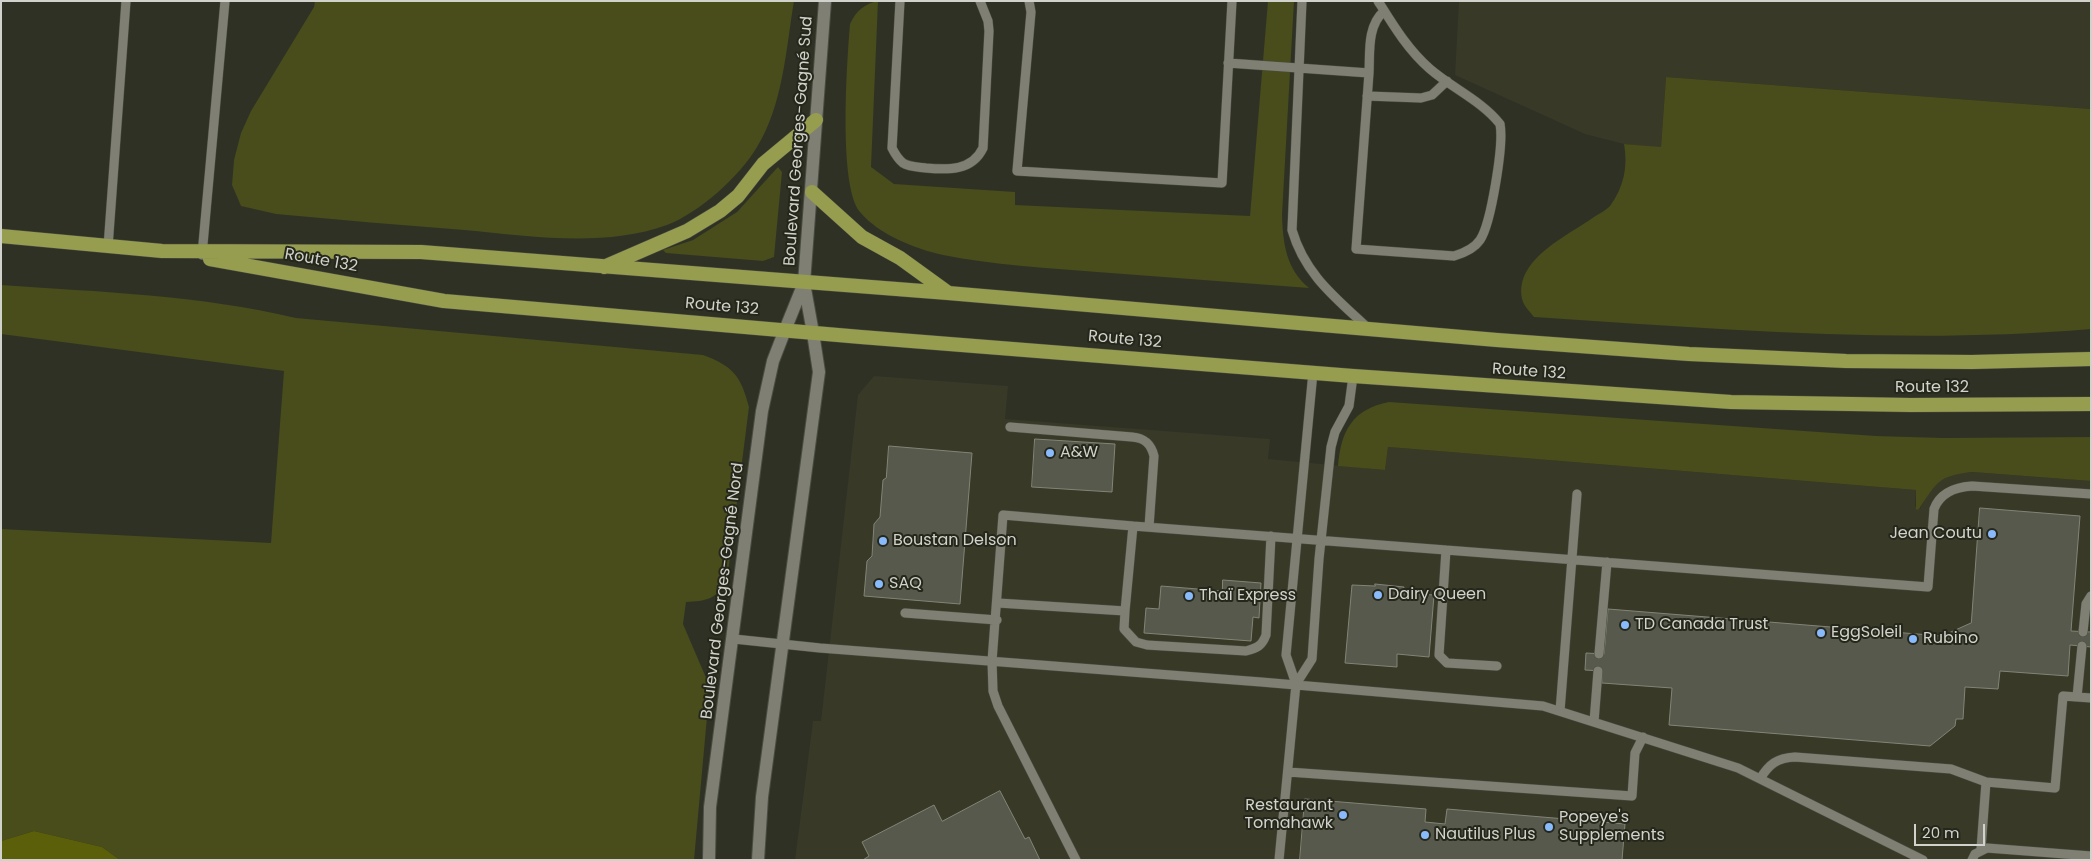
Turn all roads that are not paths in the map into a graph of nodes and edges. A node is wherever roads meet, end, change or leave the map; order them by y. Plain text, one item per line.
1 (126, 1) edge
2 (225, 1) edge
3 (826, 1) edge
4 (900, 1) edge
5 (980, 1) edge
6 (1029, 1) edge
7 (1232, 1) edge
8 (1302, 1) edge
9 (1378, 1) edge
10 (1384, 11) junction
11 (1228, 63) junction
12 (1298, 68) junction
13 (1368, 73) junction
14 (1447, 81) junction
15 (1367, 96) junction
16 (816, 120) junction
17 (812, 192) junction
18 (1, 236) edge
19 (108, 247) junction
20 (202, 255) junction
21 (603, 267) junction
22 (804, 283) junction
23 (948, 293) junction
24 (1369, 329) junction
25 (785, 330) junction
26 (813, 333) junction
27 (2091, 359) edge
28 (1313, 372) junction
29 (1353, 376) junction
30 (2091, 404) edge
31 (1010, 427) dead end
32 (1577, 494) dead end
33 (2091, 494) edge
34 (1133, 526) junction
35 (1149, 527) junction
36 (1271, 536) junction
37 (1297, 538) junction
38 (1322, 540) junction
39 (1446, 550) junction
40 (1572, 560) junction
41 (1607, 562) junction
42 (2091, 596) edge
43 (998, 603) junction
44 (1125, 611) junction
45 (905, 613) dead end
46 (997, 620) junction
47 (2083, 632) dead end
48 (734, 639) junction
49 (782, 644) junction
50 (2082, 646) dead end
51 (1599, 654) dead end
52 (992, 661) junction
53 (1498, 666) dead end
54 (1598, 671) dead end
55 (1296, 684) junction
56 (2077, 697) junction
57 (2091, 698) edge
58 (1560, 711) junction
59 (1594, 722) junction
60 (1642, 737) junction
61 (1288, 772) junction
62 (1760, 779) junction
63 (1986, 782) junction
64 (1981, 849) junction
65 (2091, 856) edge
66 (709, 860) edge
67 (758, 860) edge
68 (1076, 860) edge
69 (1279, 860) edge
70 (1923, 860) edge
71 (1972, 860) edge

1 - 19 lane
2 - 20 lane
3 - 16 street, Boulevard Georges-Gagné Sud
4 - 5 lane
6 - 11 lane
7 - 11 lane
8 - 12 lane
9 - 10 lane
10 - 13 lane
10 - 14 lane
11 - 12 lane
12 - 13 lane
12 - 24 lane
13 - 15 lane
14 - 15 lane
14 - 15 lane
16 - 17 street, Boulevard Georges-Gagné Sud
16 - 21 highway
17 - 22 street, Boulevard Georges-Gagné Sud
17 - 23 highway
18 - 19 highway, Route 132
19 - 20 highway, Route 132
20 - 21 highway, Route 132
20 - 25 highway, Route 132
21 - 22 highway, Route 132
22 - 23 highway, Route 132
22 - 25 street, Boulevard Georges-Gagné Sud
22 - 26 street, Boulevard Georges-Gagné Sud
23 - 24 highway, Route 132
24 - 27 highway, Route 132
25 - 26 highway, Route 132
25 - 48 street, Boulevard Georges-Gagné Nord
26 - 28 highway, Route 132
26 - 49 street
28 - 29 highway, Route 132
28 - 37 lane
29 - 30 highway, Route 132
29 - 38 lane
31 - 35 lane
32 - 40 lane
33 - 41 lane
34 - 35 lane
34 - 43 lane
34 - 44 lane
35 - 36 lane
36 - 37 lane
36 - 44 lane
37 - 38 lane
37 - 55 lane
38 - 39 lane
38 - 55 lane
39 - 40 lane
39 - 53 lane
40 - 41 lane
40 - 58 lane
41 - 51 lane
42 - 47 lane
43 - 44 lane
43 - 46 lane
45 - 46 lane
46 - 52 lane
48 - 49 lane
48 - 66 street, Boulevard Georges-Gagné Nord
49 - 52 lane
49 - 67 street
50 - 56 lane
52 - 55 lane
52 - 68 lane
54 - 59 lane
55 - 58 lane
55 - 61 lane
56 - 57 lane
56 - 63 lane
58 - 59 lane
59 - 60 lane
60 - 61 lane
60 - 62 lane
61 - 69 lane
62 - 63 lane
62 - 70 lane
63 - 64 lane
64 - 65 lane
64 - 71 lane

